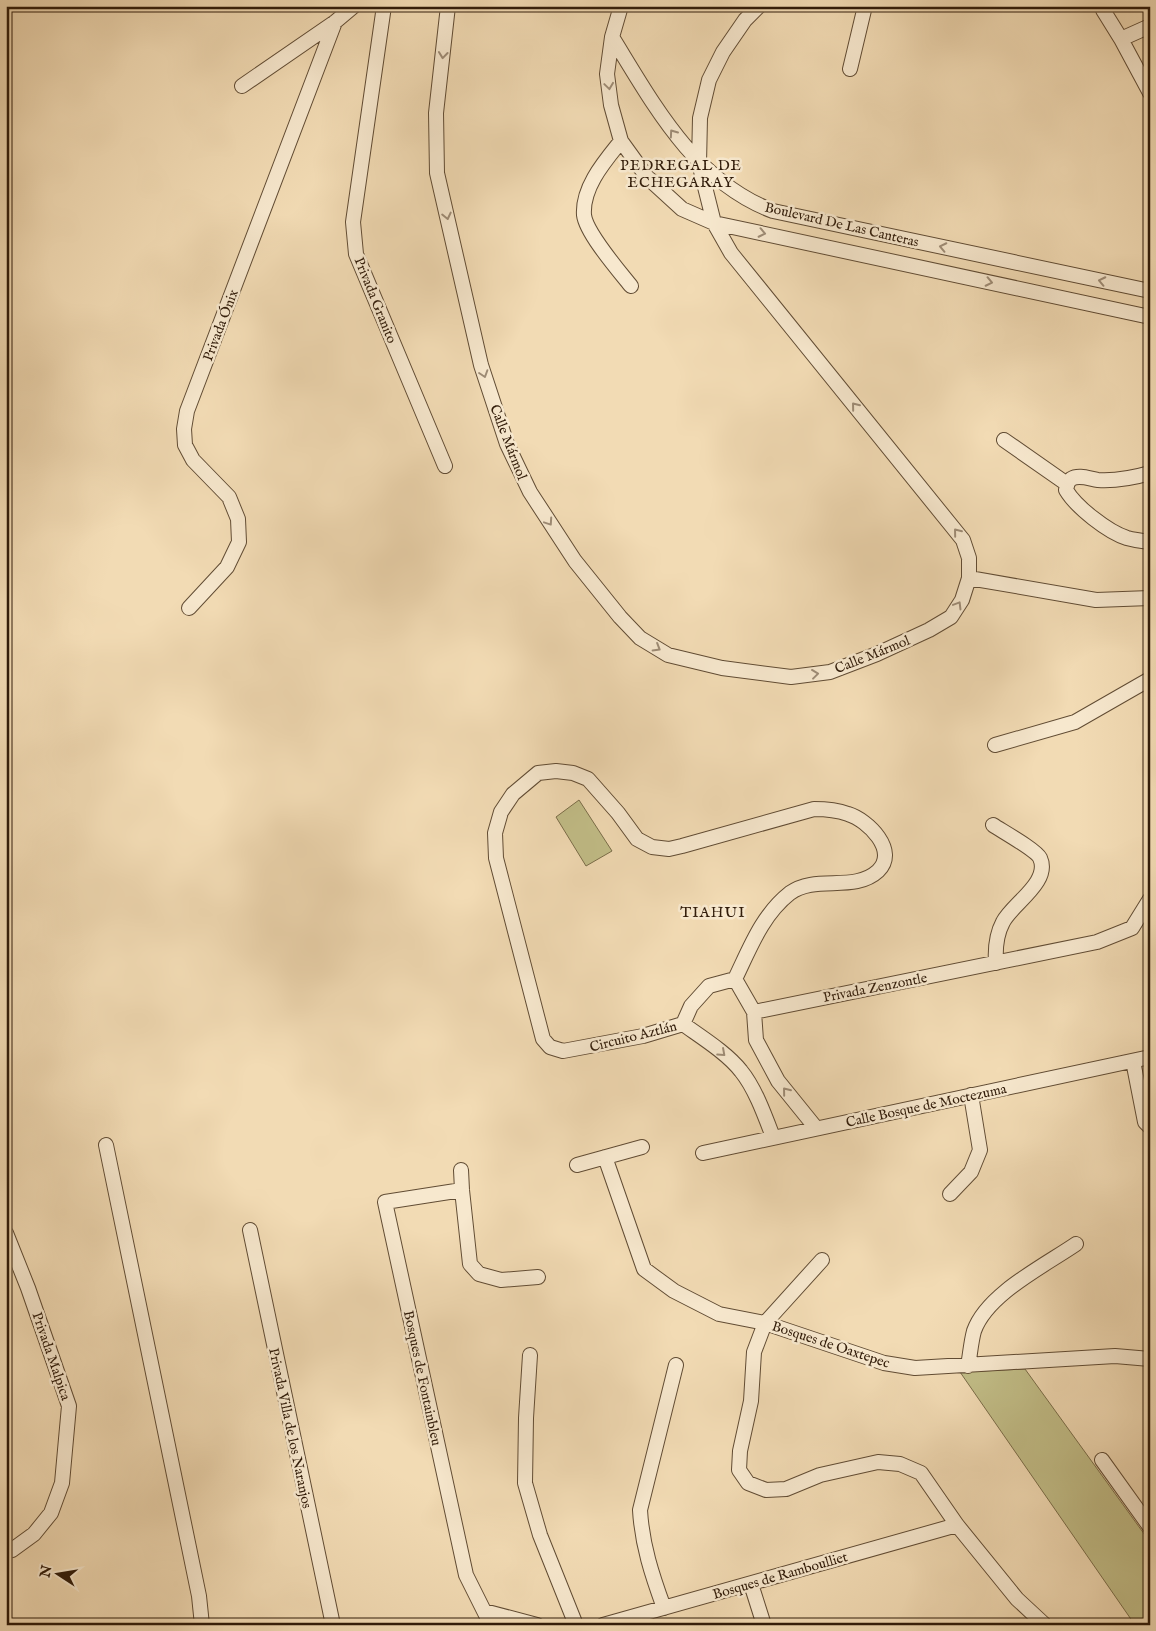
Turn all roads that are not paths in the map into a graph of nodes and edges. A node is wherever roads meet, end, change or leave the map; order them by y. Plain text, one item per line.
1 (354, 6) edge
2 (384, 6) edge
3 (448, 6) edge
4 (621, 6) edge
5 (759, 6) edge
6 (865, 6) edge
7 (1103, 10) dead end
8 (335, 22) junction
9 (1150, 26) edge
10 (612, 37) junction
11 (1121, 39) junction
12 (850, 69) dead end
13 (242, 86) dead end
14 (1150, 92) edge
15 (621, 140) junction
16 (699, 163) junction
17 (714, 223) junction
18 (631, 286) dead end
19 (1150, 291) edge
20 (1150, 317) edge
21 (1004, 440) dead end
22 (445, 466) dead end
23 (1150, 473) edge
24 (1067, 484) junction
25 (1150, 542) edge
26 (969, 578) junction
27 (1150, 598) edge
28 (189, 608) dead end
29 (1150, 679) edge
30 (995, 745) dead end
31 (993, 825) dead end
32 (1150, 899) edge
33 (996, 963) junction
34 (735, 979) junction
35 (754, 1012) junction
36 (683, 1024) junction
37 (1150, 1057) edge
38 (1133, 1061) junction
39 (970, 1095) junction
40 (1150, 1127) edge
41 (816, 1128) junction
42 (774, 1137) junction
43 (106, 1145) dead end
44 (642, 1147) dead end
45 (703, 1153) dead end
46 (605, 1157) junction
47 (577, 1165) dead end
48 (461, 1170) dead end
49 (462, 1190) junction
50 (950, 1194) dead end
51 (250, 1230) dead end
52 (6, 1233) edge
53 (1076, 1244) dead end
54 (822, 1260) dead end
55 (538, 1277) dead end
56 (765, 1323) junction
57 (530, 1355) dead end
58 (1150, 1359) edge
59 (676, 1365) dead end
60 (968, 1366) junction
61 (1102, 1460) dead end
62 (957, 1525) junction
63 (1150, 1527) edge
64 (6, 1551) edge
65 (751, 1584) junction
66 (664, 1608) junction
67 (484, 1611) junction
68 (202, 1625) edge
69 (333, 1625) edge
70 (491, 1625) edge
71 (537, 1625) edge
72 (576, 1625) edge
73 (604, 1625) edge
74 (764, 1625) edge
75 (1045, 1625) edge

1 - 8 street
2 - 22 street, Privada Granito
3 -> 26 street, Calle Mármol
4 - 10 street
5 - 16 street
6 - 12 street
7 - 11 street
8 - 13 street
8 - 28 street, Privada Ónix
9 - 11 street
10 -> 15 street
16 -> 10 street, Boulevard De Las Canteras
11 - 14 street
15 - 17 street
15 - 18 street
16 - 17 street, Calle Mármol
19 -> 16 street, Boulevard De Las Canteras
17 -> 20 street, Boulevard De Las Canteras
26 -> 17 street, Calle Mármol
21 - 24 street
23 - 24 street
24 - 25 street
26 - 27 street
29 - 30 street
31 - 33 street
32 - 33 street, Privada Zenzontle
33 - 35 street, Privada Zenzontle
34 - 35 street
34 - 36 street, Circuito Aztlán
34 - 36 street, Circuito Aztlán
41 -> 35 street
36 -> 42 street
37 - 38 street, Calle Bosque de Moctezuma
38 - 39 street, Calle Bosque de Moctezuma
38 - 40 street
39 - 41 street, Calle Bosque de Moctezuma
39 - 50 street
41 - 42 street, Calle Bosque de Moctezuma
42 - 45 street, Calle Bosque de Moctezuma
43 - 68 street
44 - 46 street
46 - 47 street
46 - 56 street, Bosques de Oaxtepec
48 - 49 street
49 - 55 street
49 - 67 street, Bosques de Fontainbleu
51 - 69 street, Privada Villa de los Naranjos
52 - 64 street, Privada Malpica
53 - 60 street
54 - 56 street
56 - 60 street, Bosques de Oaxtepec
56 - 62 street
57 - 72 street
58 - 60 street, Bosques de Oaxtepec
59 - 66 street
61 - 63 street
62 - 65 street, Bosques de Ramboulliet
62 - 75 street
65 - 66 street, Bosques de Ramboulliet
65 - 74 street
66 - 73 street, Bosques de Ramboulliet
67 - 70 street, Bosques de Fontainbleu
67 - 71 street

